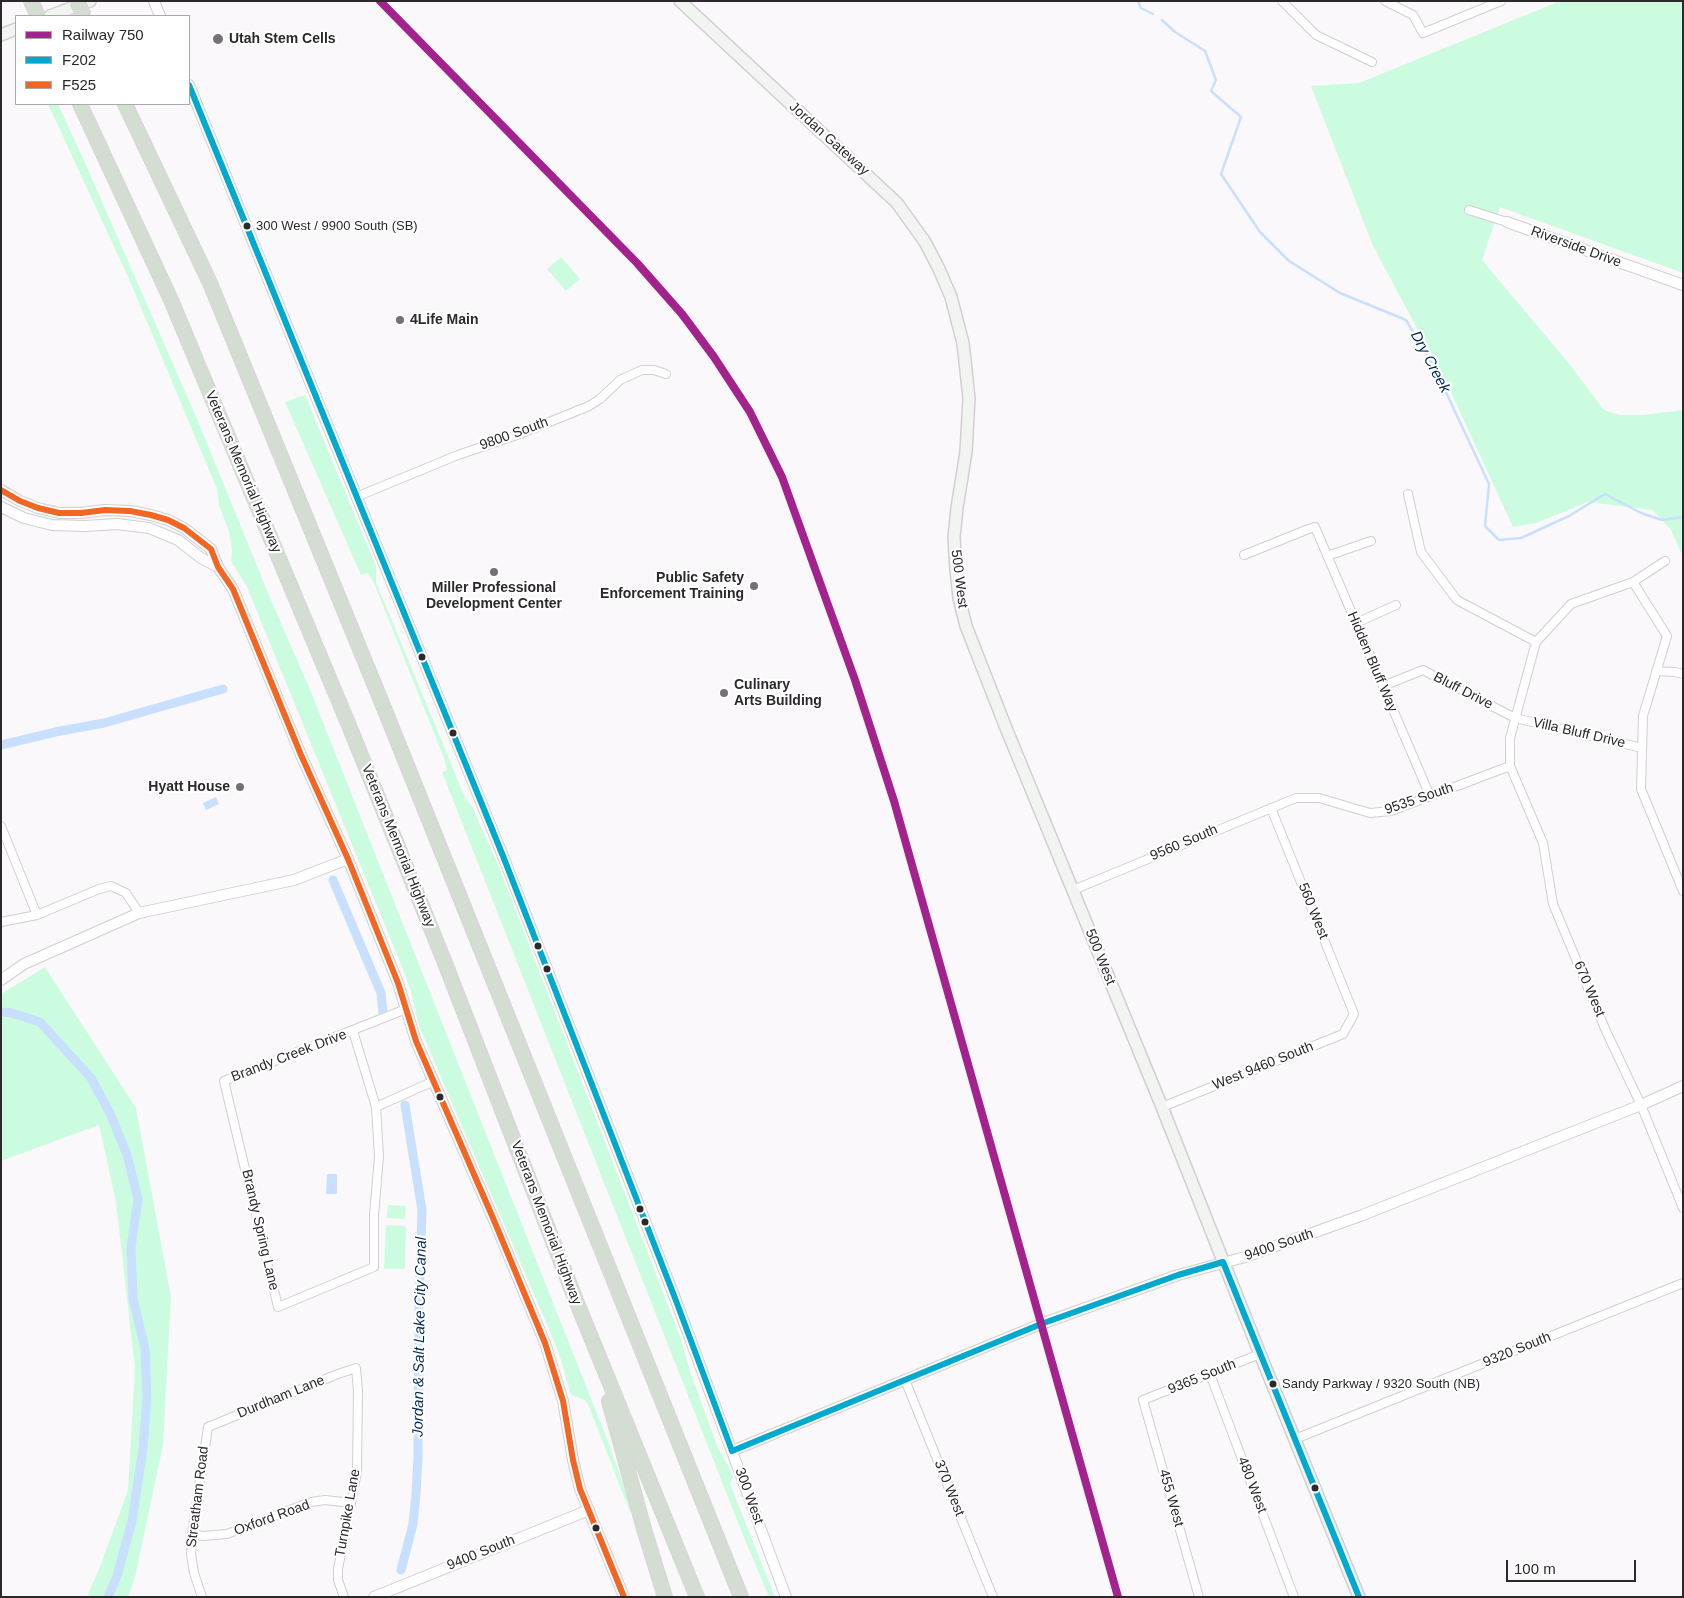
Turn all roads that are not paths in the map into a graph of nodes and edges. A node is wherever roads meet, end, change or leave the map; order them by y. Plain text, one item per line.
1 (31, 1) edge
2 (77, 1) edge
3 (90, 1) edge
4 (154, 1) edge
5 (680, 1) edge
6 (1282, 1) edge
7 (1385, 1) edge
8 (1501, 1) edge
9 (38, 15) edge
10 (53, 15) edge
11 (84, 15) edge
12 (160, 15) edge
13 (15, 29) edge
14 (1, 34) edge
15 (1372, 62) dead end
16 (190, 87) edge
17 (80, 105) edge
18 (125, 105) edge
19 (1470, 210) dead end
20 (1507, 222) joint
21 (1683, 285) edge
22 (951, 297) joint
23 (666, 374) dead end
24 (1, 490) edge
25 (1408, 494) dead end
26 (356, 497) junction
27 (1, 507) edge
28 (1371, 541) dead end
29 (1244, 555) dead end
30 (1327, 556) junction
31 (1665, 560) dead end
32 (218, 566) junction
33 (1633, 582) junction
34 (1396, 605) dead end
35 (1356, 623) junction
36 (1536, 642) junction
37 (1656, 671) junction
38 (1683, 674) edge
39 (1383, 686) junction
40 (1515, 718) junction
41 (1642, 748) junction
42 (1510, 766) junction
43 (1430, 796) junction
44 (1296, 798) joint
45 (1271, 808) junction
46 (1, 826) edge
47 (348, 859) junction
48 (1073, 890) junction
49 (1683, 891) edge
50 (139, 914) junction
51 (36, 915) junction
52 (1, 922) edge
53 (1, 980) edge
54 (406, 1009) junction
55 (1354, 1014) joint
56 (353, 1031) junction
57 (224, 1081) joint
58 (434, 1081) junction
59 (1683, 1086) edge
60 (1642, 1105) junction
61 (376, 1107) junction
62 (1162, 1107) junction
63 (1683, 1208) edge
64 (1223, 1262) junction
65 (374, 1267) joint
66 (1683, 1283) edge
67 (576, 1298) junction
68 (1260, 1354) junction
69 (356, 1368) joint
70 (1210, 1374) junction
71 (905, 1380) junction
72 (1143, 1400) joint
73 (208, 1427) joint
74 (1294, 1439) junction
75 (732, 1451) junction
76 (351, 1503) junction
77 (589, 1510) junction
78 (192, 1534) junction
79 (202, 1597) edge
80 (344, 1597) edge
81 (374, 1597) edge
82 (624, 1597) edge
83 (665, 1597) edge
84 (697, 1597) edge
85 (741, 1597) edge
86 (786, 1597) edge
87 (993, 1597) edge
88 (1199, 1597) edge
89 (1294, 1597) edge
90 (1359, 1597) edge

1 - 9 highway
2 - 11 highway, bridge
3 - 10 main road
4 - 12 street
5 - 22 main road, Jordan Gateway
6 - 15 street
7 - 8 street
13 - 14 main road
16 - 26 street, 300 West
17 - 67 highway, Veterans Memorial Highway
18 - 85 highway
19 - 20 street, Riverside Drive
20 - 21 street, Riverside Drive
22 - 48 main road, 500 West
23 - 26 street, 9800 South
24 - 32 street
25 - 36 street
26 - 75 street, 300 West
27 - 32 street
28 - 30 street
29 - 30 street, Hidden Bluff Way
30 - 35 street, Hidden Bluff Way
31 - 33 street
32 - 47 street
33 - 36 street
33 - 37 street
34 - 35 street
35 - 39 street, Hidden Bluff Way
36 - 40 street
37 - 38 street
37 - 41 street
39 - 40 street, Bluff Drive
39 - 43 street, Hidden Bluff Way
40 - 41 street, Villa Bluff Drive
40 - 42 street
41 - 49 street
42 - 43 street, 9535 South
42 - 60 street, 670 West
43 - 44 street, 9535 South
44 - 45 street, 9560 South
45 - 48 street, 9560 South
45 - 55 street, 560 West
46 - 51 street
47 - 50 street
47 - 54 street
48 - 62 main road, 500 West
50 - 51 street
50 - 53 street
51 - 52 street
54 - 56 street, Brandy Creek Drive
54 - 58 street
55 - 62 street, West 9460 South
56 - 57 street, Brandy Creek Drive
56 - 61 street, Brandy Creek Drive
57 - 65 street, Brandy Spring Lane
58 - 61 street
58 - 77 street
59 - 60 street, 9400 South
60 - 63 street, 670 West
60 - 64 street, 9400 South
61 - 65 street, Brandy Creek Drive
62 - 64 main road, 500 West
64 - 68 main road, 500 West
64 - 71 street, 9400 South
66 - 74 street, 9320 South
67 - 83 highway
67 - 84 highway, Veterans Memorial Highway
68 - 70 street, 9365 South
68 - 74 main road, 500 West
69 - 73 street, Durdham Lane
69 - 76 street, Turnpike Lane
70 - 72 street, 9365 South
70 - 89 street, 480 West
71 - 75 street, 9400 South
71 - 87 street, 370 West
72 - 88 street, 455 West
73 - 78 street, Streatham Road
74 - 90 main road, 500 West
75 - 86 street, 300 West
76 - 78 street, Oxford Road
76 - 80 street, Turnpike Lane
77 - 81 street, 9400 South
77 - 82 street
78 - 79 street, Streatham Road

